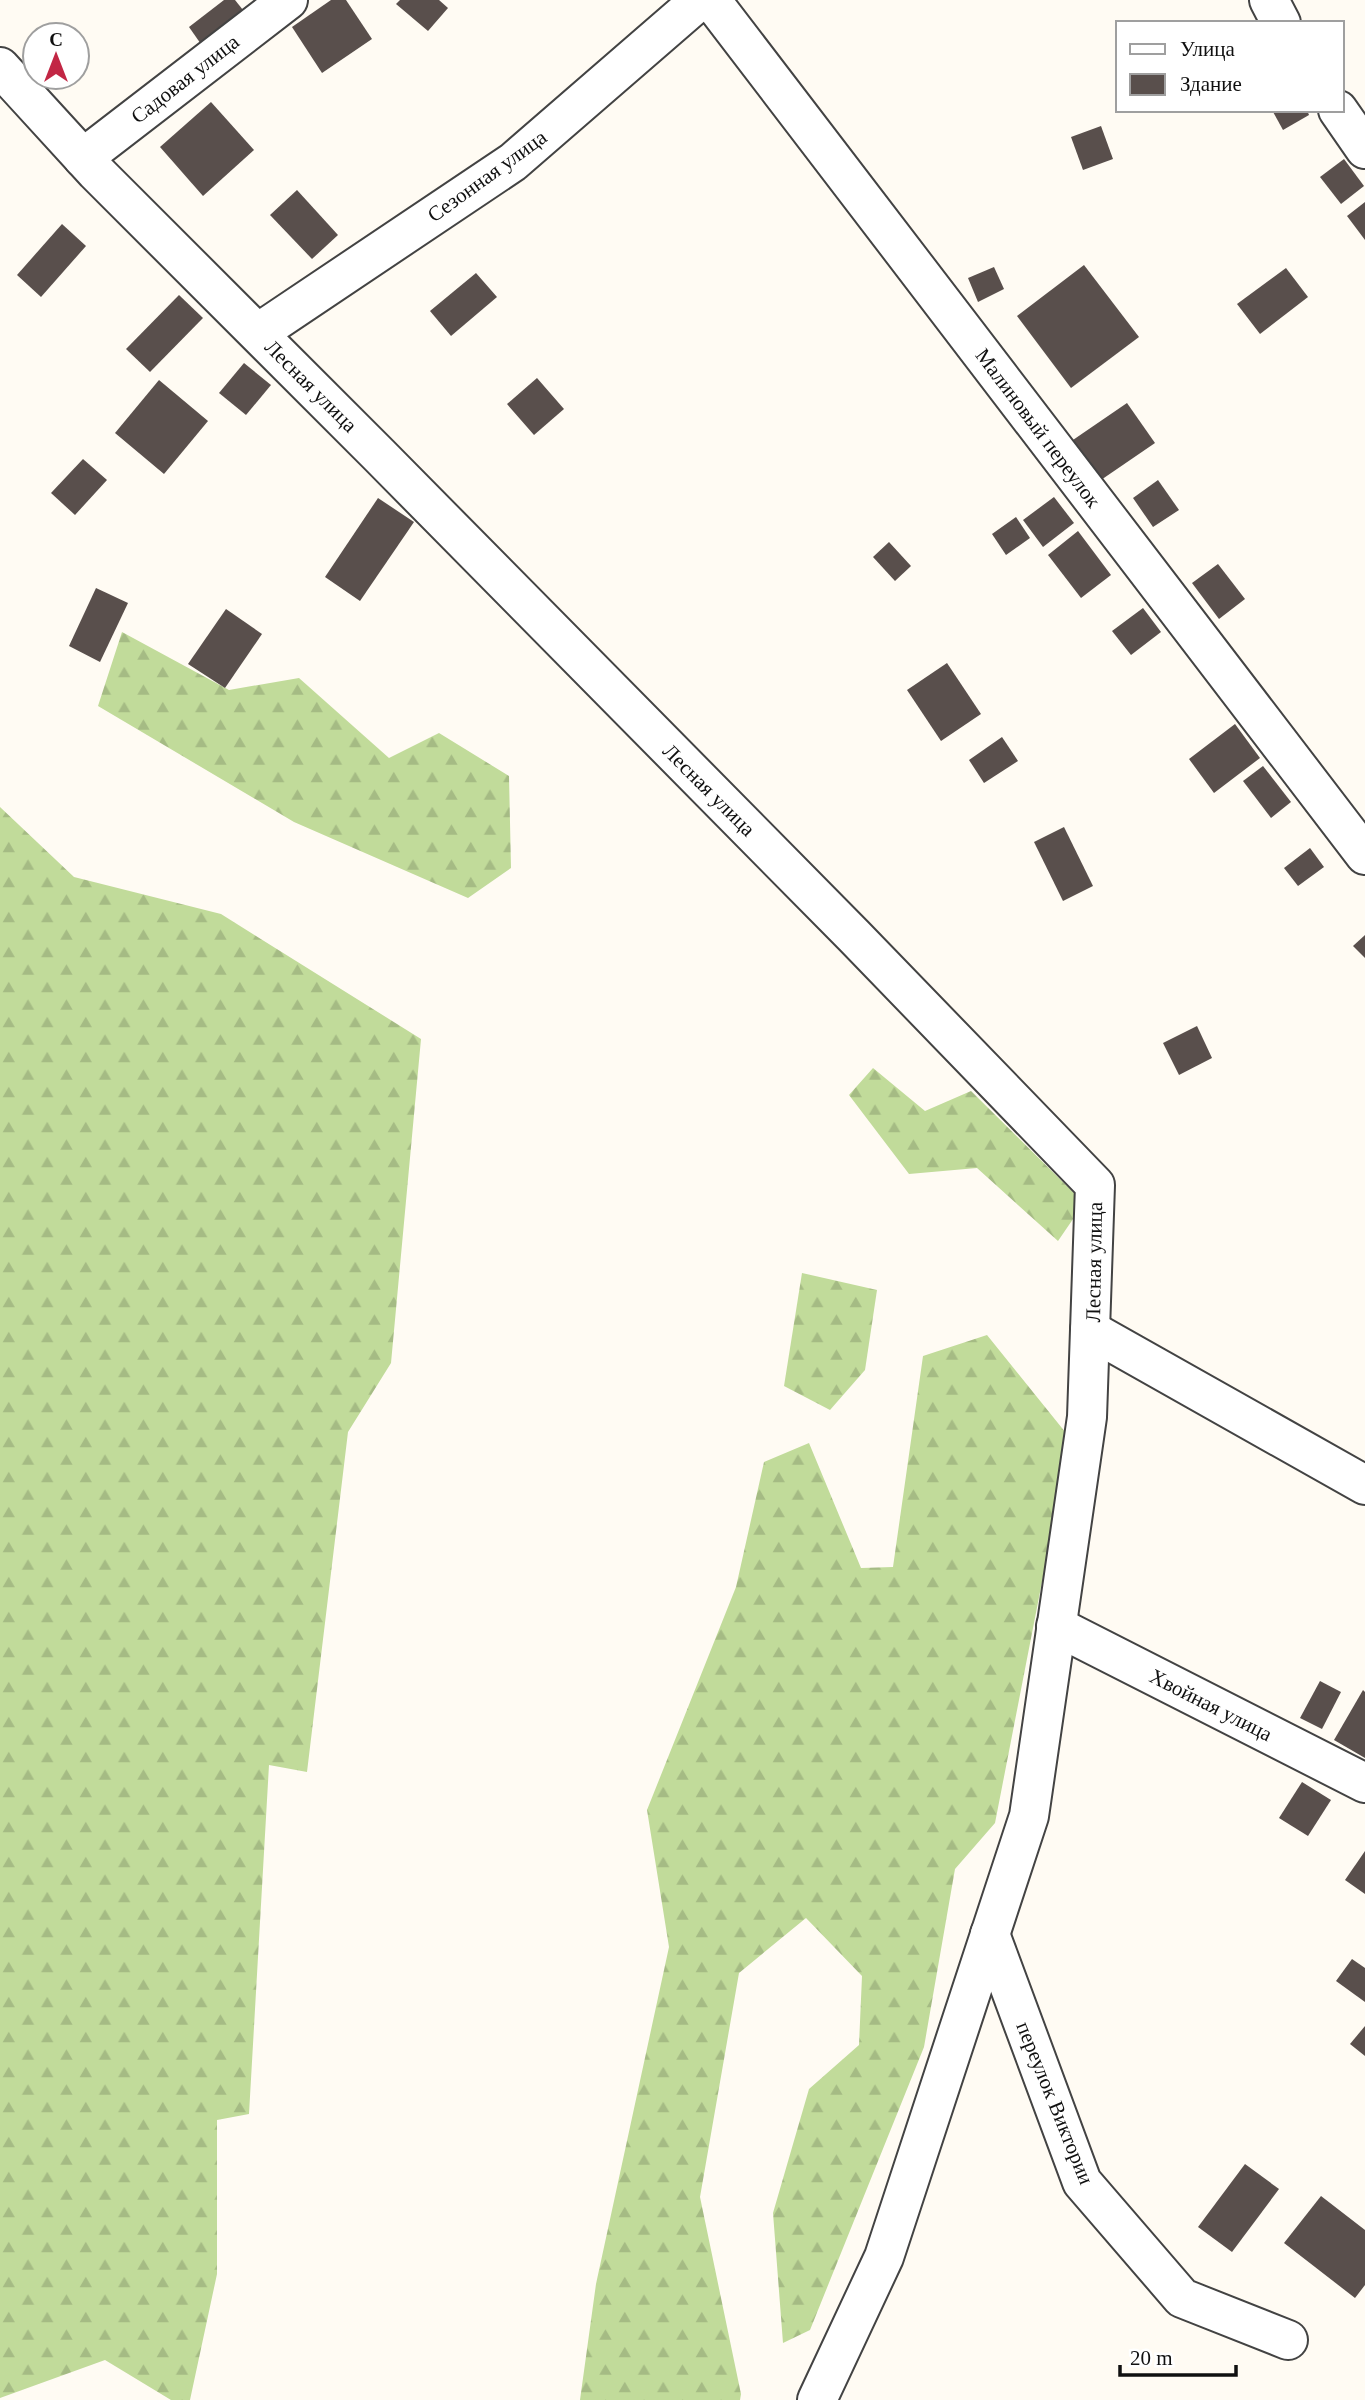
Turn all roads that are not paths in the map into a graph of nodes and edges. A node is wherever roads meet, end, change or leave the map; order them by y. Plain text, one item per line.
1 (288, 0) edge
2 (700, 0) edge
3 (711, 0) edge
4 (1269, 0) edge
5 (1280, 21) edge
6 (0, 66) edge
7 (1339, 112) edge
8 (1365, 149) edge
9 (83, 158) junction
10 (258, 333) junction
11 (1365, 855) edge
12 (1090, 1330) junction
13 (1365, 1485) edge
14 (1056, 1626) junction
15 (1365, 1783) edge
16 (990, 1934) junction
17 (1288, 2340) dead end
18 (817, 2400) edge

1 - 9 street, Садовая улица
2 - 10 street, Сезонная улица
3 - 11 street, Малиновый переулок
4 - 5 street
6 - 9 street, Лесная улица
7 - 8 street
9 - 10 street, Лесная улица
10 - 12 street, Лесная улица
12 - 13 street, Лесная улица
12 - 14 street
14 - 15 street, Хвойная улица
14 - 16 street
16 - 17 street, переулок Виктории
16 - 18 street

